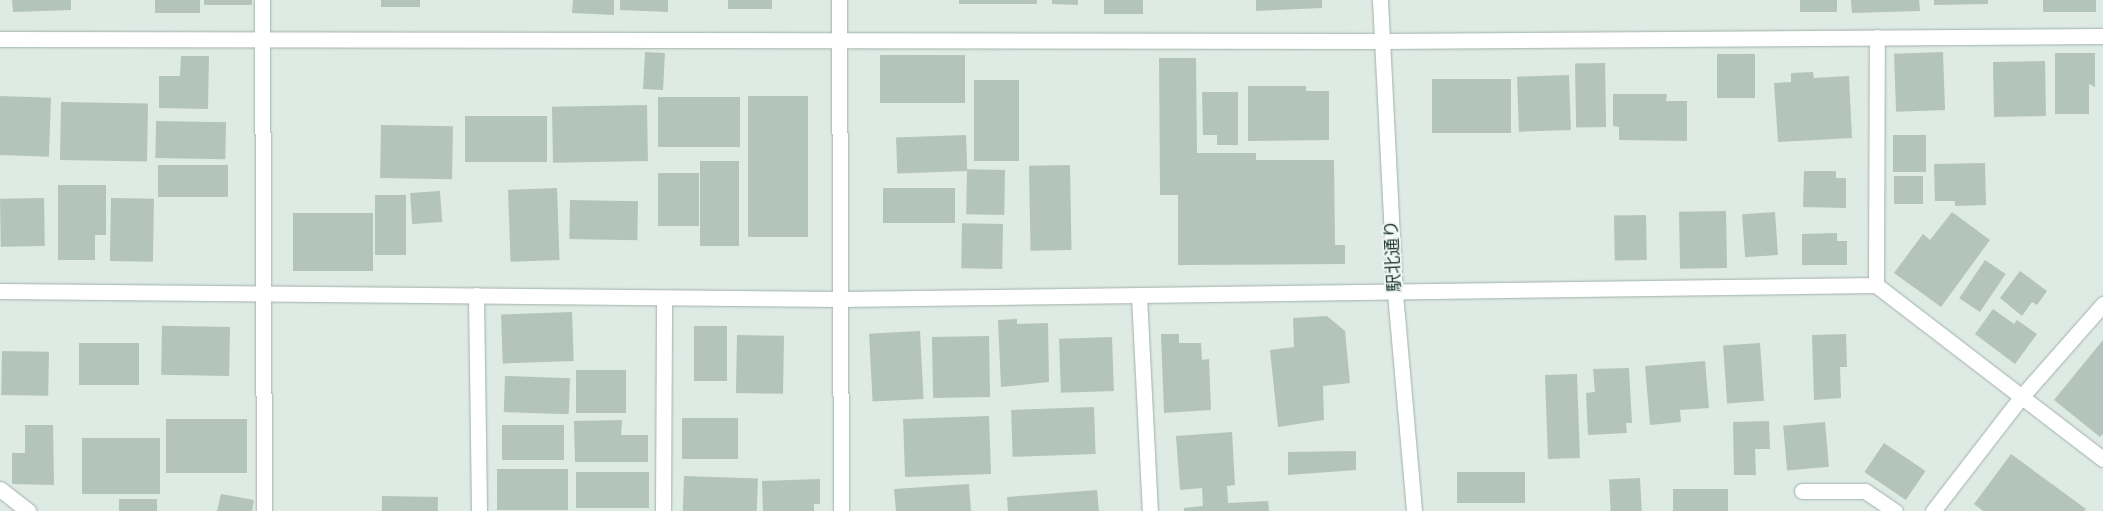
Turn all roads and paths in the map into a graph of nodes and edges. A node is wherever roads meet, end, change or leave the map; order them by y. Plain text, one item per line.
1 (262, 0) edge
2 (839, 0) edge
3 (1380, 0) edge
4 (2103, 36) edge
5 (1876, 37) junction
6 (0, 39) edge
7 (262, 39) junction
8 (837, 40) junction
9 (1383, 41) junction
10 (1876, 285) junction
11 (0, 291) edge
12 (263, 293) junction
13 (1395, 294) junction
14 (476, 295) junction
15 (1139, 296) junction
16 (664, 298) junction
17 (839, 299) junction
18 (2103, 304) edge
19 (2022, 396) junction
20 (2103, 459) edge
21 (0, 489) edge
22 (1802, 491) dead end
23 (28, 511) edge
24 (264, 511) edge
25 (479, 511) edge
26 (663, 511) edge
27 (841, 511) edge
28 (1150, 511) edge
29 (1414, 511) edge
30 (1895, 511) edge
31 (1933, 511) edge

1 - 7 street
2 - 8 street
3 - 9 street, 駅北通り
4 - 5 street
5 - 9 street
5 - 10 street
6 - 7 street
7 - 8 street
7 - 12 street
8 - 9 street
8 - 17 street
9 - 13 street, 駅北通り
10 - 13 street
10 - 19 street
11 - 12 street
12 - 14 street
12 - 24 street
13 - 15 street
13 - 29 street, 駅北通り
14 - 16 street
14 - 25 street
15 - 17 street
15 - 28 street
16 - 17 street
16 - 26 street
17 - 27 street
18 - 19 street
19 - 20 street
19 - 31 street
21 - 23 street
22 - 30 street

